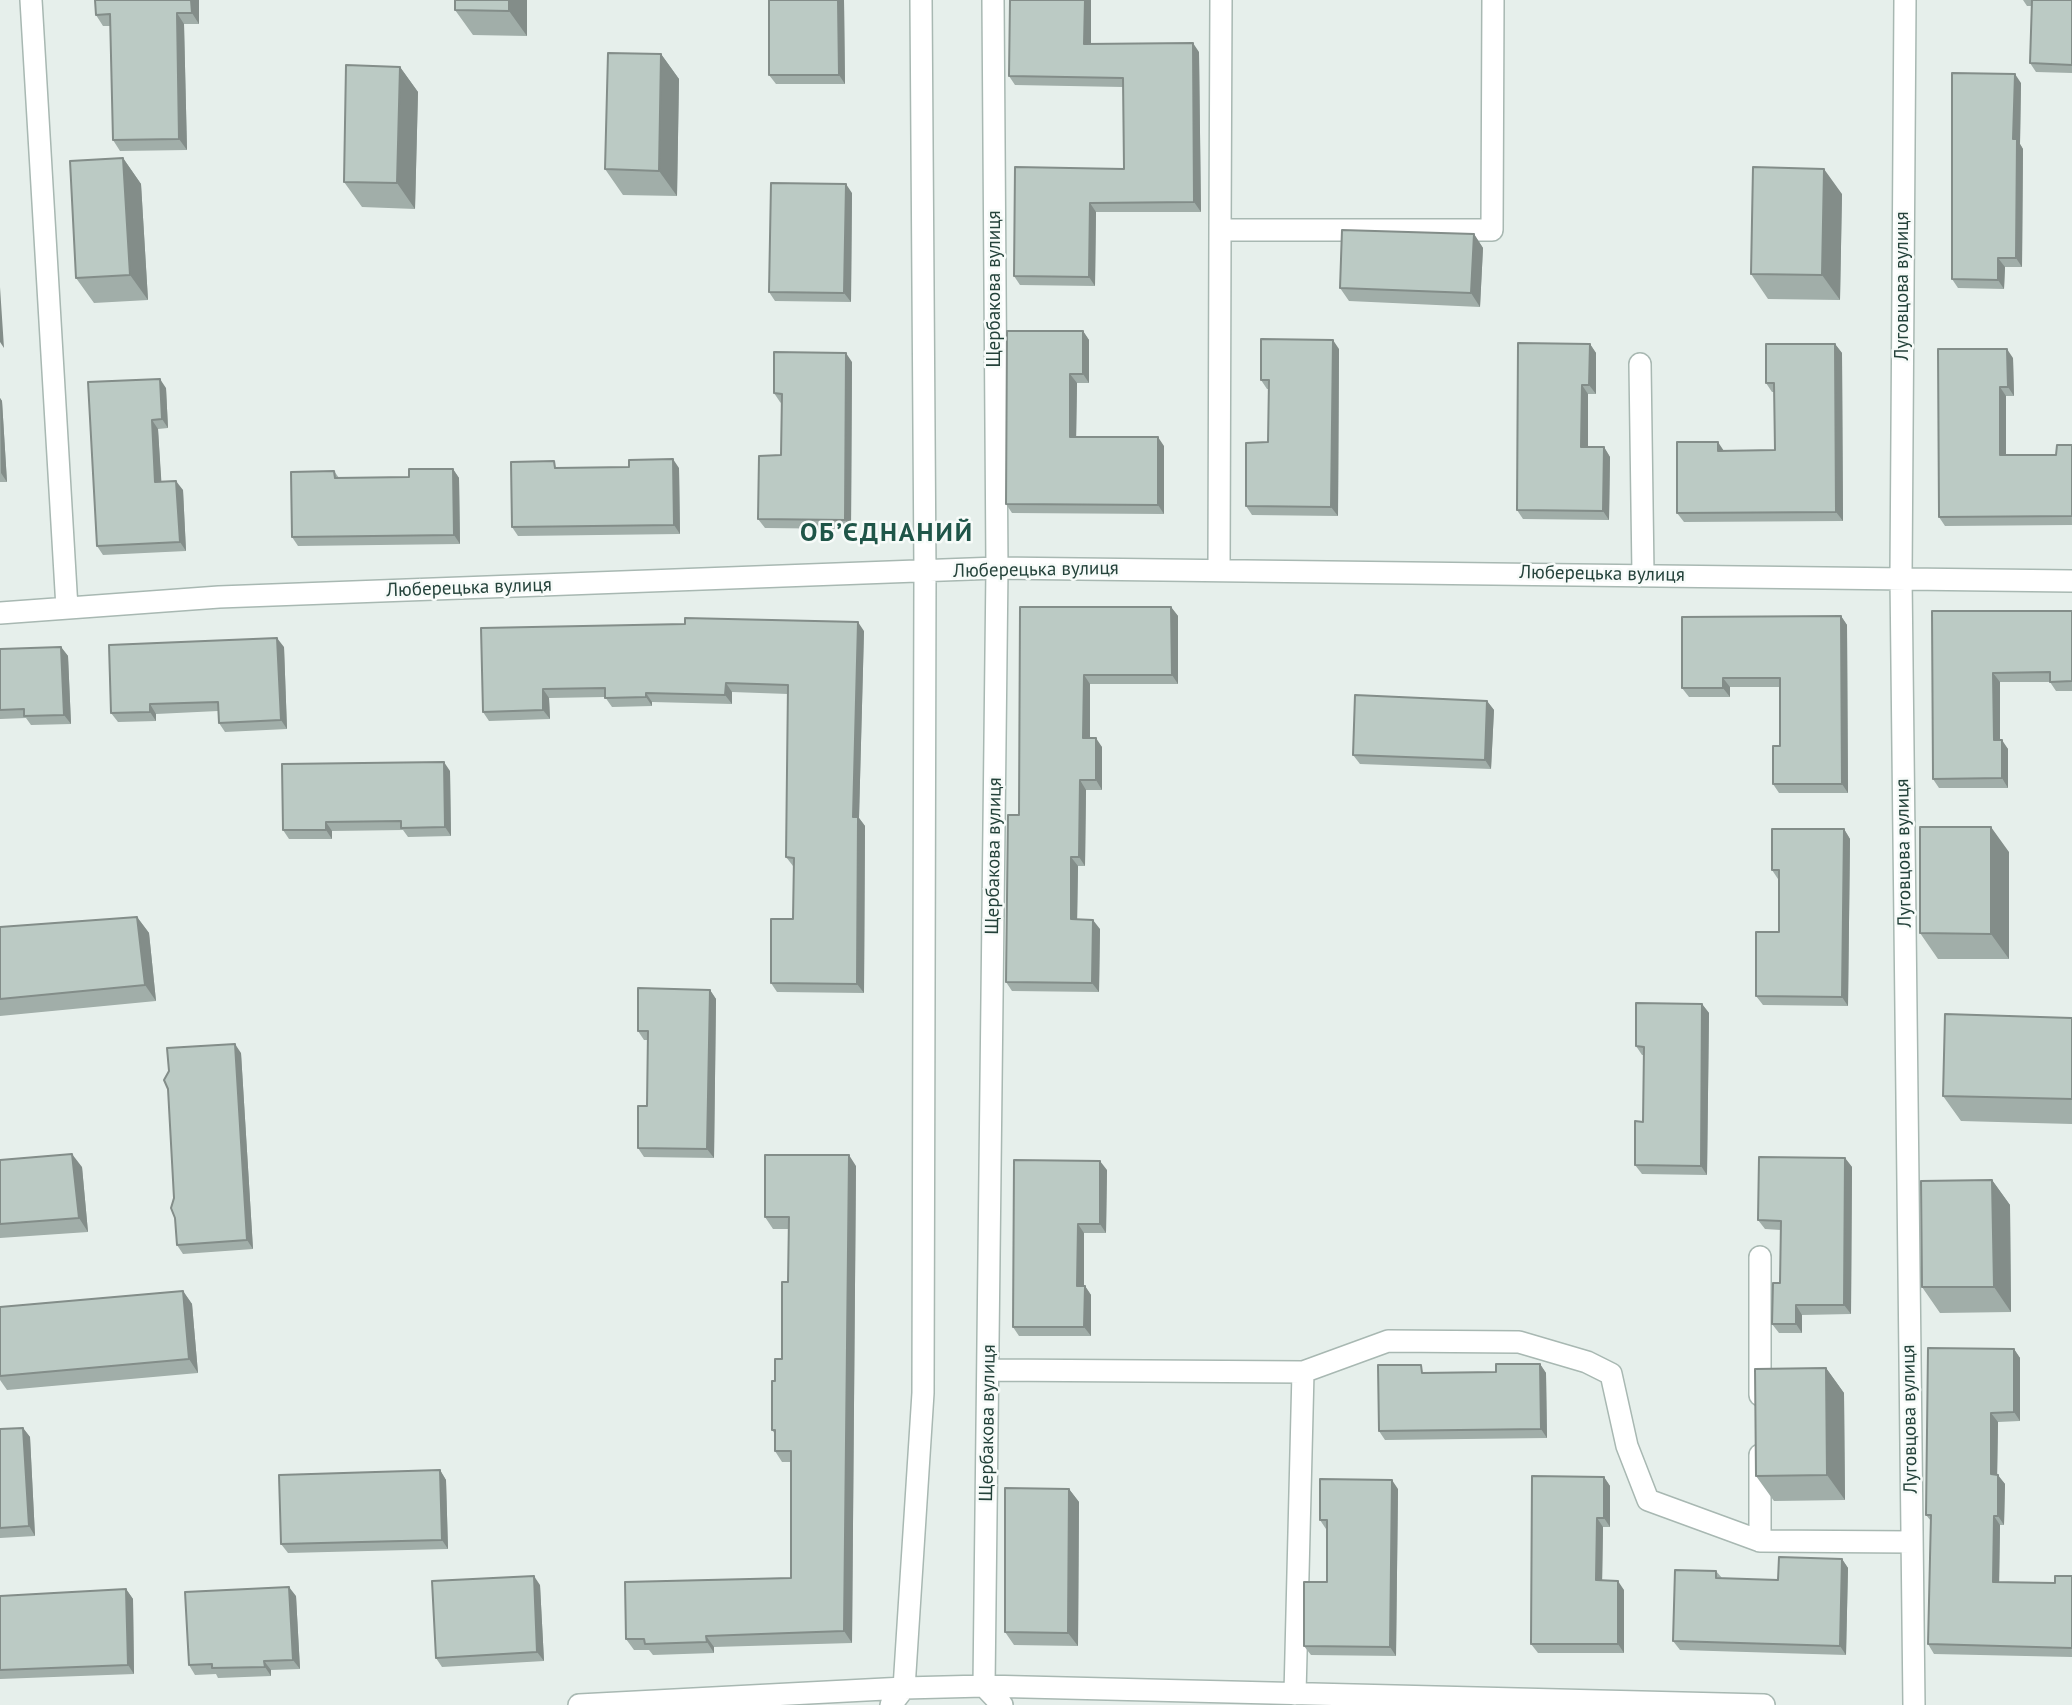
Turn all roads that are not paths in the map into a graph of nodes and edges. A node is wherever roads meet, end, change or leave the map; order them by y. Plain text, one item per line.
1 (31, 0) edge
2 (921, 0) edge
3 (993, 0) edge
4 (1221, 0) edge
5 (1493, 0) edge
6 (1905, 0) edge
7 (1220, 230) junction
8 (1640, 364) dead end
9 (998, 568) junction
10 (1219, 570) junction
11 (925, 572) junction
12 (1643, 574) junction
13 (1901, 578) junction
14 (2072, 580) edge
15 (66, 608) junction
16 (0, 613) edge
17 (1760, 1257) dead end
18 (989, 1370) junction
19 (1303, 1371) junction
20 (1760, 1541) junction
21 (1912, 1542) junction
22 (984, 1686) junction
23 (904, 1688) junction
24 (1294, 1694) junction
25 (579, 1705) edge
26 (891, 1705) edge
27 (1002, 1705) edge
28 (1763, 1705) edge
29 (1914, 1705) edge

1 - 15 street
2 - 11 street
3 - 9 street, Щербакова вулиця
4 - 7 street
5 - 7 street
6 - 13 street, Луговцова вулиця
7 - 10 street
8 - 12 street
9 - 10 street, Люберецька вулиця
9 - 11 street, Люберецька вулиця
9 - 18 street, Щербакова вулиця
10 - 12 street, Люберецька вулиця
11 - 15 street, Люберецька вулиця
11 - 23 street
12 - 13 street, Люберецька вулиця
13 - 14 street, Люберецька вулиця
13 - 21 street, Луговцова вулиця
15 - 16 street, Люберецька вулиця
17 - 20 street
18 - 19 street
18 - 22 street, Щербакова вулиця
19 - 20 street
19 - 24 street
20 - 21 street
21 - 29 street, Луговцова вулиця
22 - 23 street
22 - 24 street
22 - 27 street
23 - 25 street
23 - 26 street
24 - 28 street

